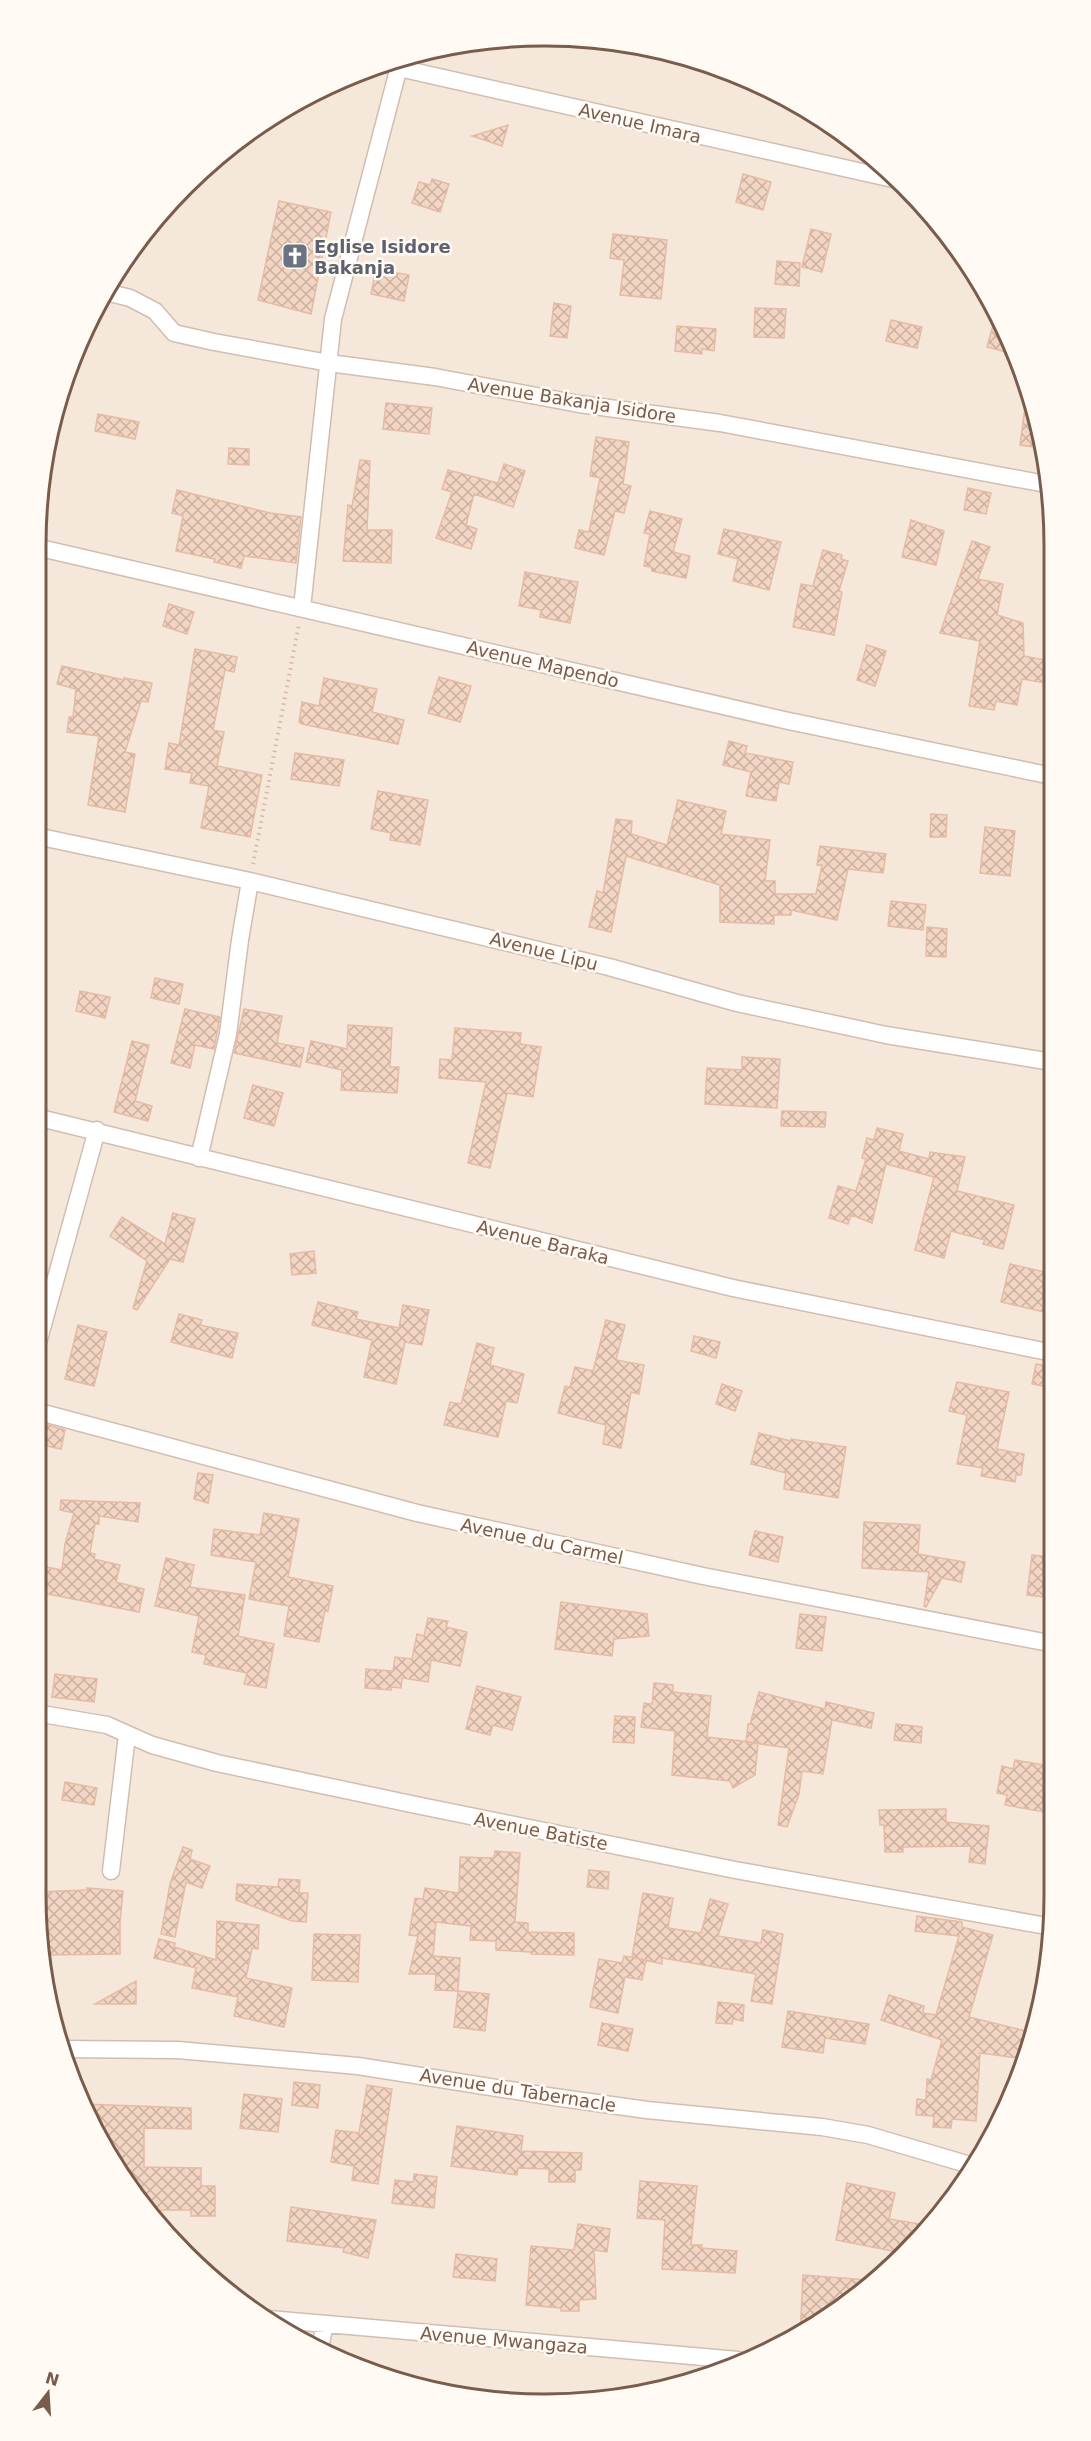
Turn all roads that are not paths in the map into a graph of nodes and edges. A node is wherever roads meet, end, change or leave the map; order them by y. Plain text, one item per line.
1 (407, 67) edge
2 (394, 70) edge
3 (881, 176) edge
4 (114, 294) edge
5 (329, 363) junction
6 (1040, 483) edge
7 (46, 549) edge
8 (302, 608) junction
9 (1044, 774) edge
10 (46, 838) edge
11 (250, 881) junction
12 (1044, 1061) edge
13 (46, 1119) edge
14 (97, 1130) junction
15 (199, 1158) junction
16 (46, 1314) edge
17 (1044, 1351) edge
18 (46, 1414) edge
19 (1044, 1642) edge
20 (46, 1715) edge
21 (127, 1735) junction
22 (111, 1871) dead end
23 (1043, 1925) edge
24 (71, 2049) edge
25 (966, 2164) edge
26 (284, 2320) edge
27 (325, 2324) junction
28 (321, 2341) edge
29 (730, 2359) edge

1 - 3 street, Avenue Imara
2 - 5 street
4 - 5 street, Avenue Bakanja Isidore
5 - 6 street, Avenue Bakanja Isidore
5 - 8 street
7 - 8 street, Avenue Mapendo
8 - 9 street, Avenue Mapendo
10 - 11 street, Avenue Lipu
11 - 12 street, Avenue Lipu
11 - 15 street
13 - 14 street, Avenue Baraka
14 - 15 street, Avenue Baraka
14 - 16 street
15 - 17 street, Avenue Baraka
18 - 19 street, Avenue du Carmel
20 - 21 street, Avenue Batiste
21 - 22 street
21 - 23 street, Avenue Batiste
24 - 25 street, Avenue du Tabernacle
26 - 27 street, Avenue Mwangaza
27 - 28 street
27 - 29 street, Avenue Mwangaza

